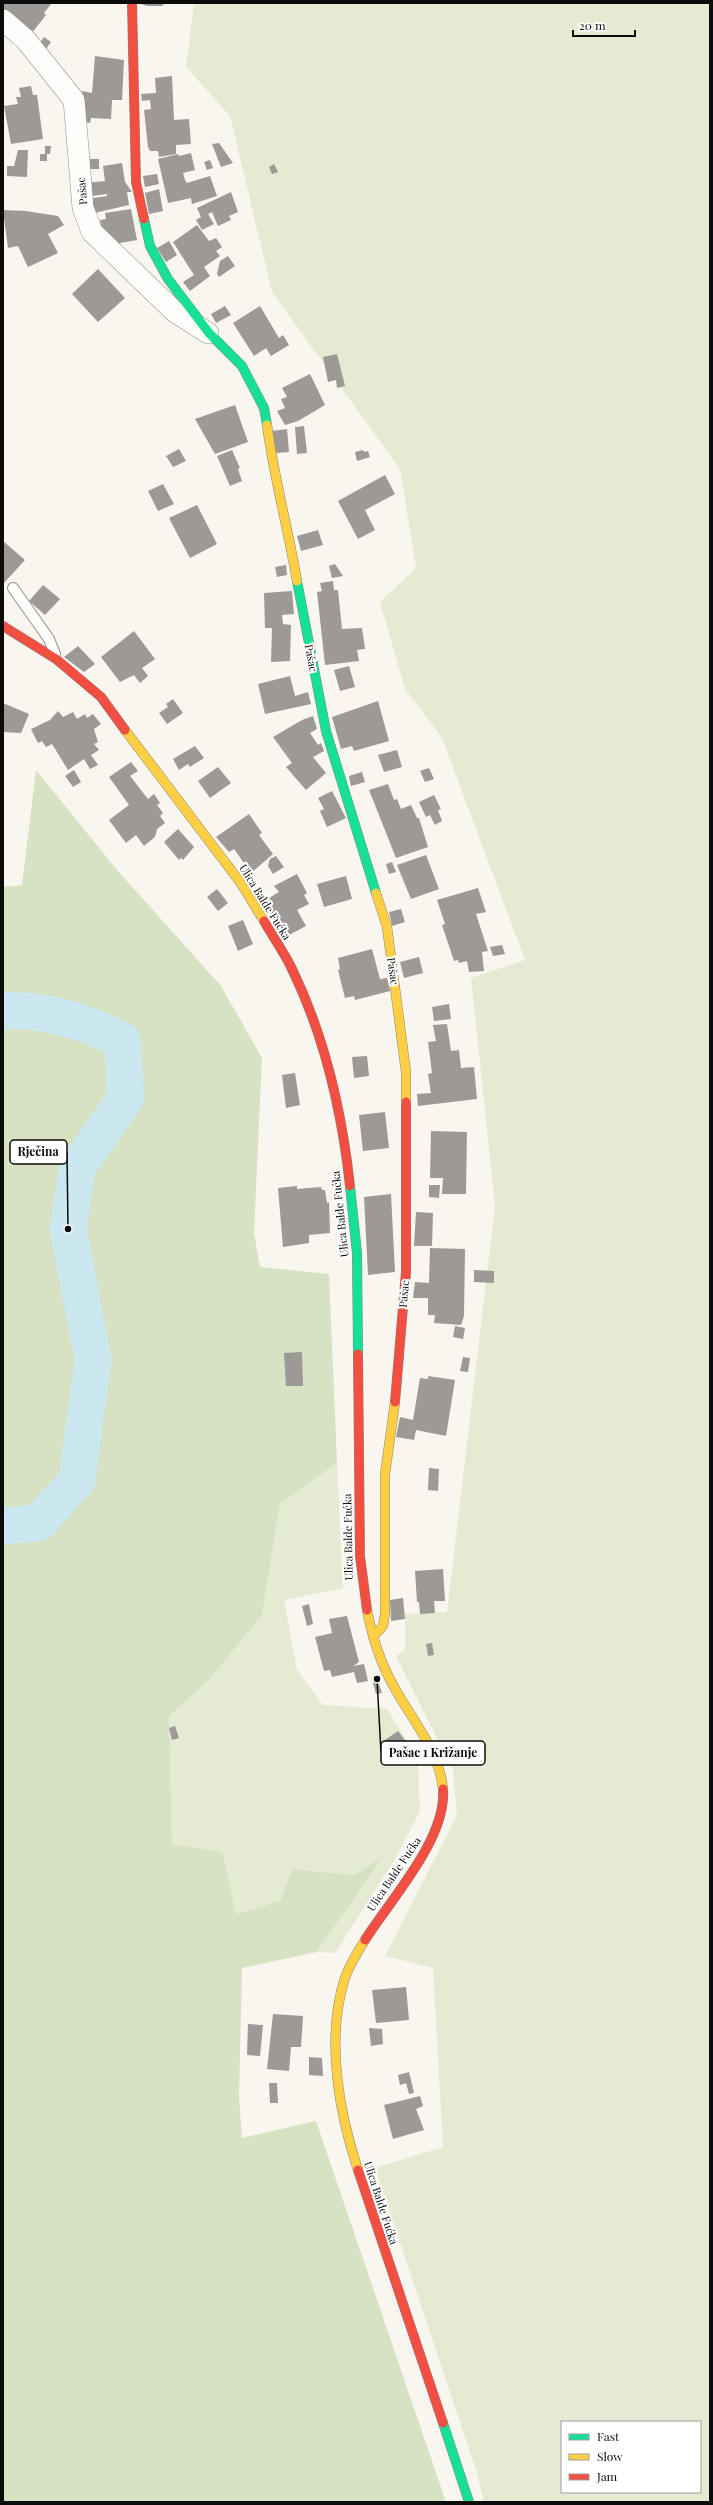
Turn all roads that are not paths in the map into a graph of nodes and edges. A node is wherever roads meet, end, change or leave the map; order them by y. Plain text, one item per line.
1 (132, 3) edge
2 (3, 20) edge
3 (209, 333) junction
4 (13, 588) dead end
5 (3, 626) edge
6 (56, 659) junction
7 (373, 1637) junction
8 (469, 2502) edge

1 - 3 main road, Pašac
2 - 3 street, Pašac
3 - 7 main road, Pašac
4 - 6 lane
5 - 6 main road, Ulica Balde Fućka
6 - 7 main road, Ulica Balde Fućka
7 - 8 main road, Ulica Balde Fućka

